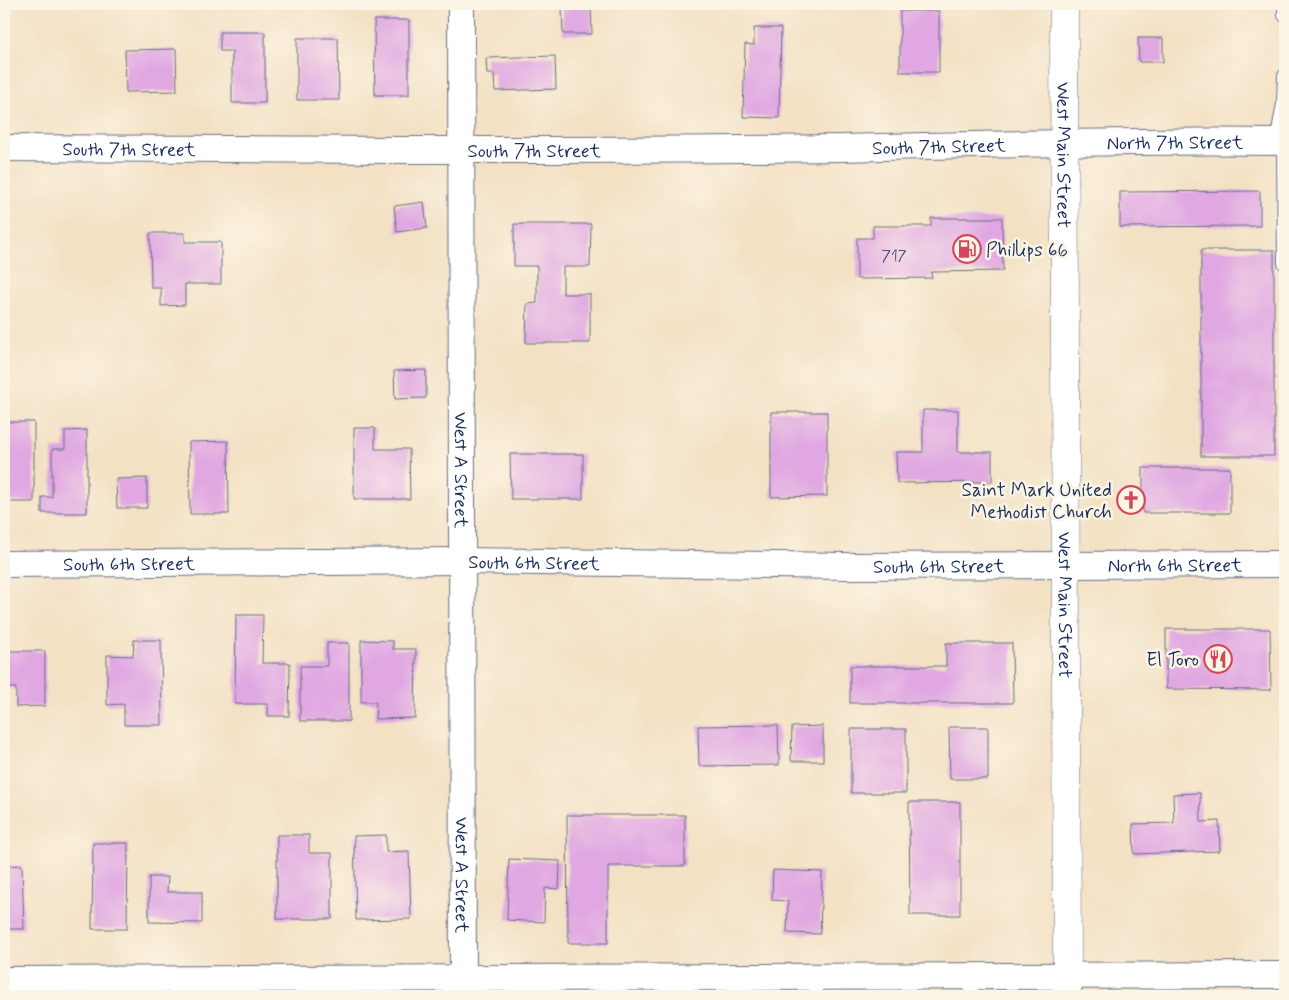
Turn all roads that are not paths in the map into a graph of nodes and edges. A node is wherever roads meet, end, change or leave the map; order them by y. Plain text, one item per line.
1 (461, 4) edge
2 (1064, 4) edge
3 (1285, 4) edge
4 (1285, 15) edge
5 (1285, 76) edge
6 (1064, 142) junction
7 (1282, 142) edge
8 (4, 148) edge
9 (461, 150) junction
10 (1285, 264) edge
11 (462, 561) junction
12 (4, 564) edge
13 (1285, 564) edge
14 (1065, 566) junction
15 (1285, 975) edge
16 (4, 980) edge
17 (816, 986) edge
18 (971, 986) edge
19 (1066, 986) edge
20 (463, 987) edge

1 - 9 street, West A Street
2 - 6 main road, West Main Street
3 - 4 lane
5 - 7 lane
6 - 7 street, North 7th Street
6 - 9 street, South 7th Street
6 - 14 main road, West Main Street
7 - 10 lane
8 - 9 street, South 7th Street
9 - 11 street, West A Street
11 - 12 street, South 6th Street
11 - 14 street, South 6th Street
11 - 20 street, West A Street
13 - 14 street, North 6th Street
14 - 19 main road, West Main Street
15 - 19 street
16 - 20 street
17 - 18 street
17 - 20 street
18 - 19 street

